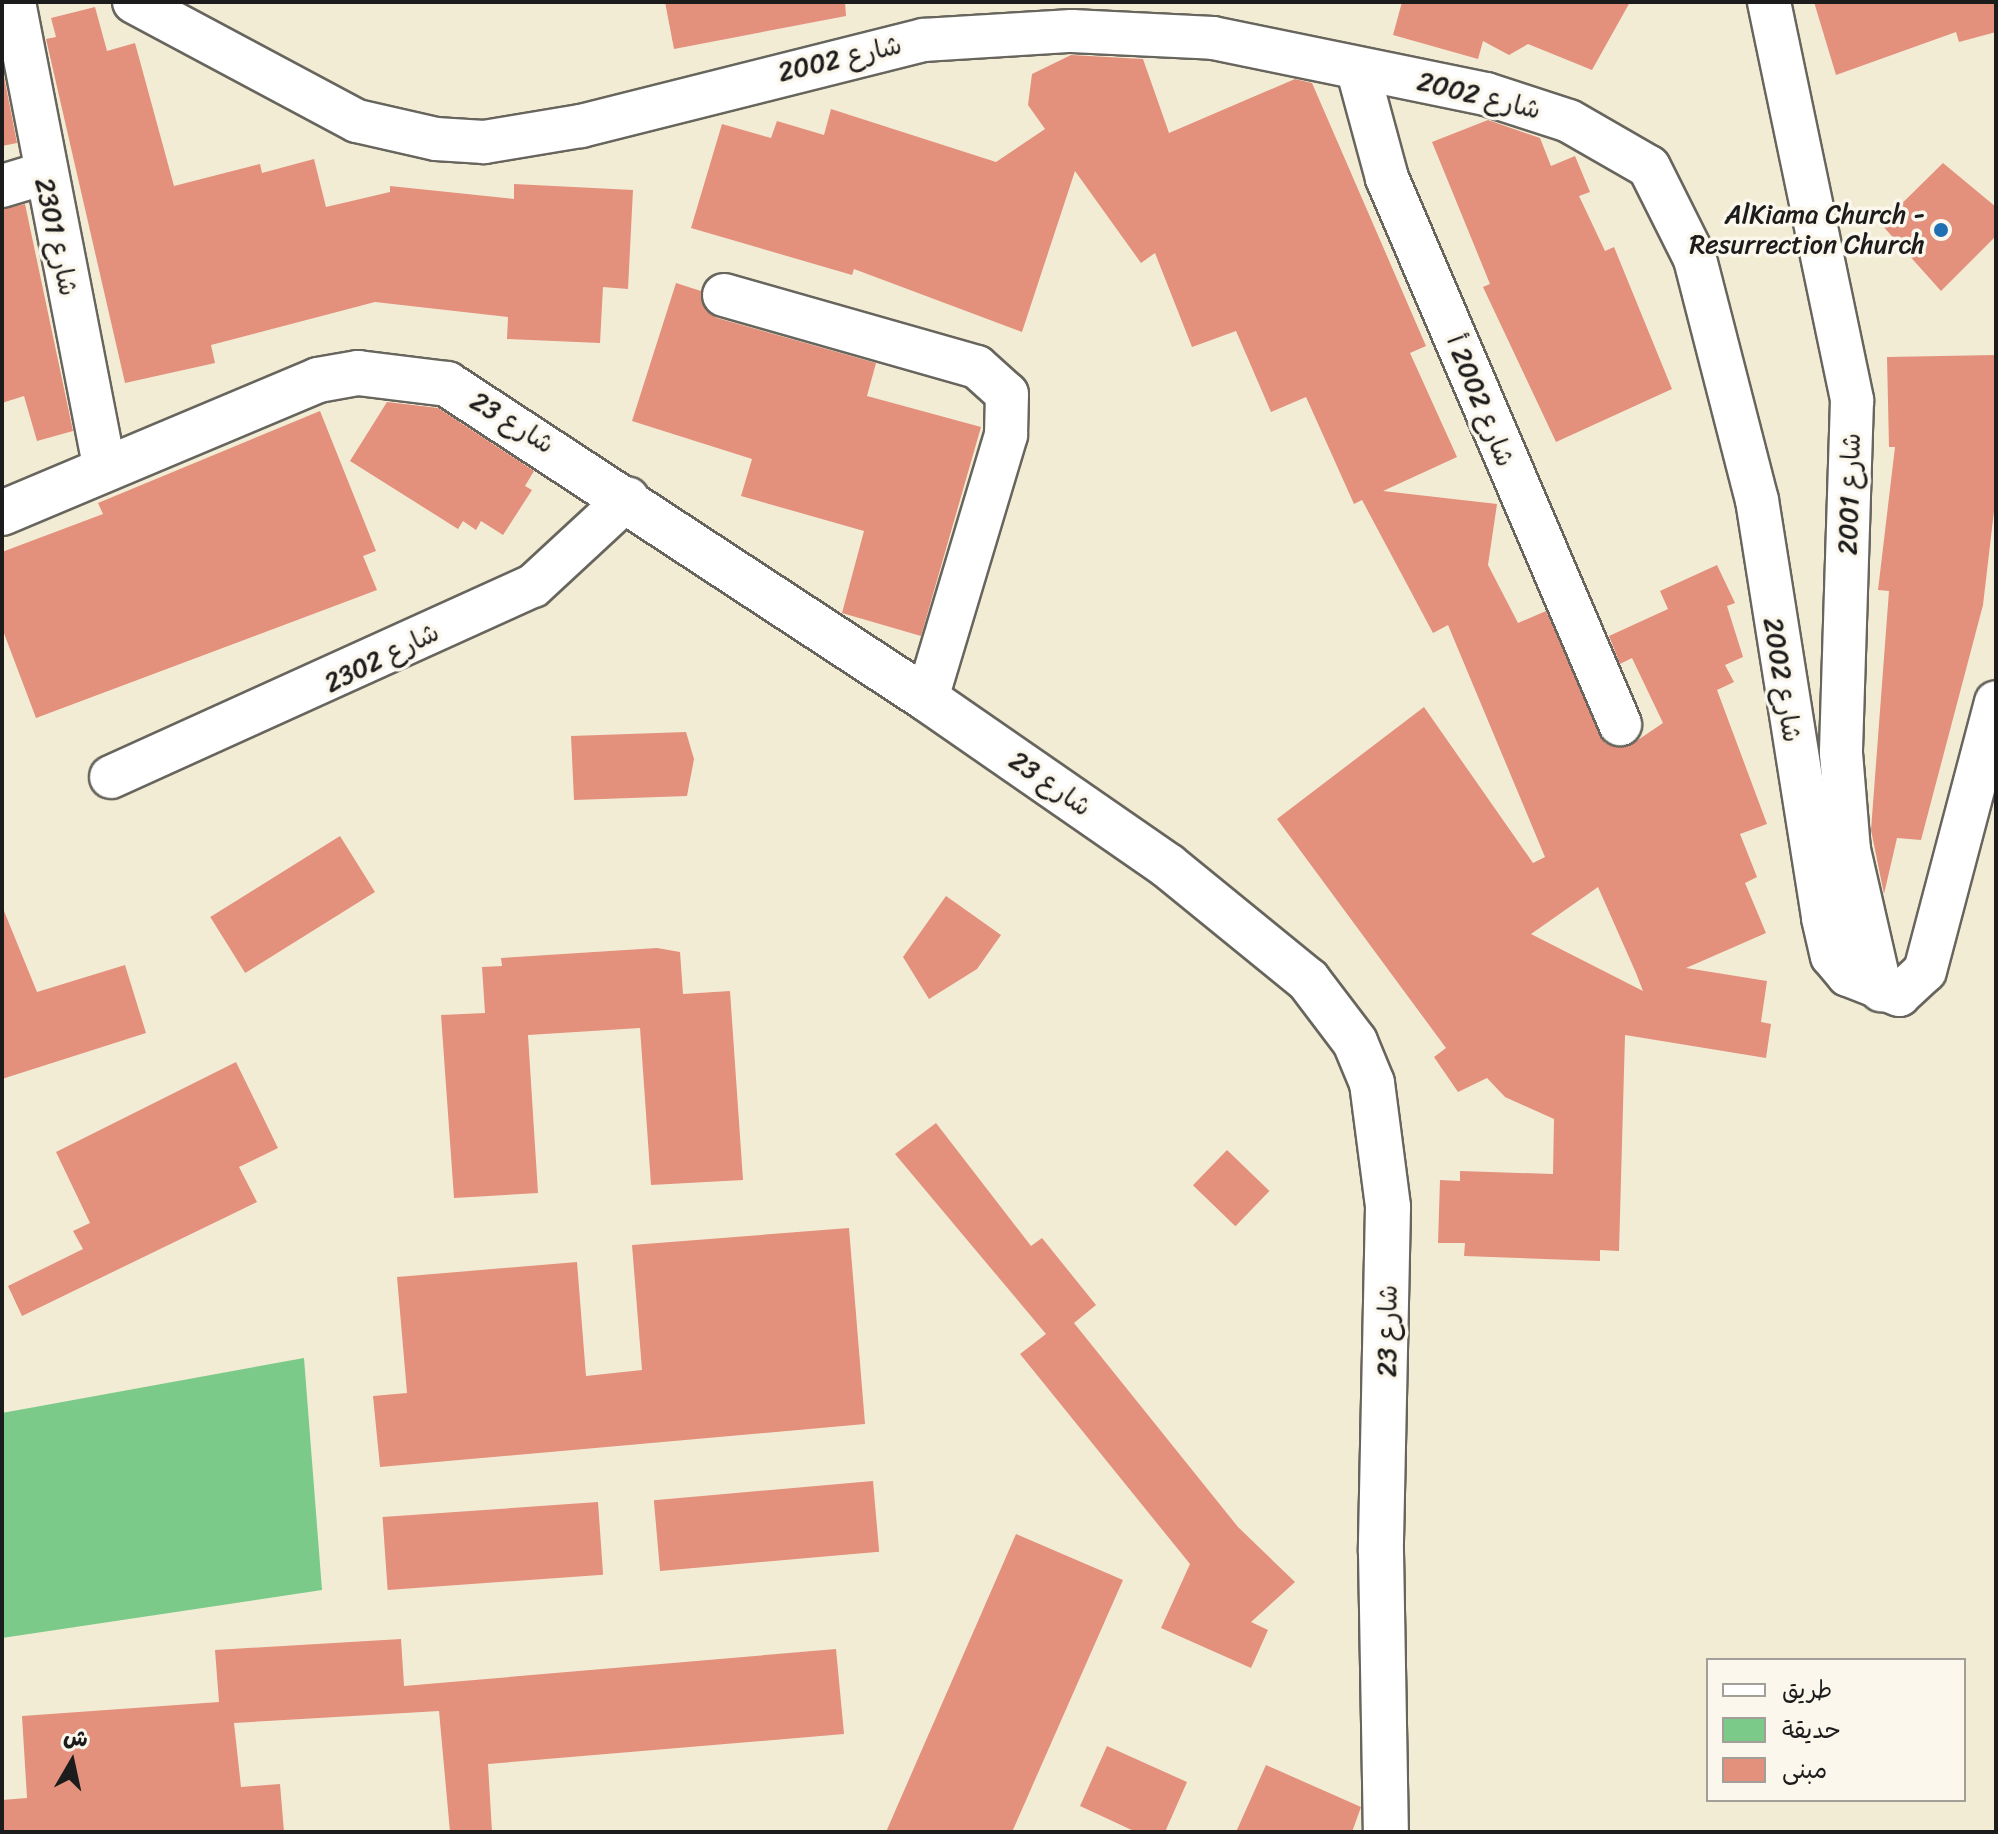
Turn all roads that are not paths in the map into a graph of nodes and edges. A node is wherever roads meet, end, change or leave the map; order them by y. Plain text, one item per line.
1 (14, 2) edge
2 (134, 2) edge
3 (1769, 2) edge
4 (1358, 71) junction
5 (42, 174) junction
6 (2, 186) edge
7 (724, 295) dead end
8 (105, 470) junction
9 (628, 498) junction
10 (2, 513) edge
11 (927, 699) junction
12 (1996, 702) edge
13 (1620, 724) dead end
14 (111, 777) dead end
15 (1881, 990) junction
16 (1386, 1832) edge

1 - 5 street, شارع 2301
2 - 4 street, شارع 2002
3 - 15 street, شارع 2001
4 - 13 street, شارع 2002 أ
4 - 15 street, شارع 2002
5 - 6 street
5 - 8 street, شارع 2301
7 - 11 street
8 - 9 street, شارع 23
8 - 10 street, شارع 23
9 - 11 street, شارع 23
9 - 14 street, شارع 2302
11 - 16 street, شارع 23
12 - 15 street

